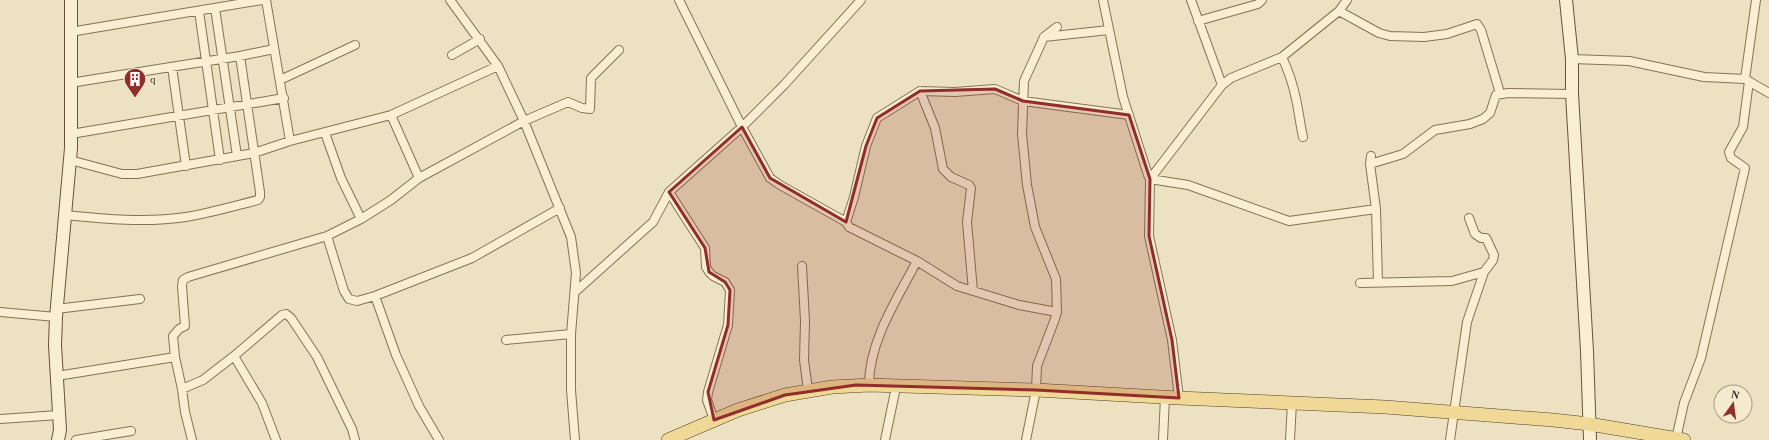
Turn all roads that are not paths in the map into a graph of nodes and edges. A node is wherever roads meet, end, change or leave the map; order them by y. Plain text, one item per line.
1 (71, 0) edge
2 (262, 0) edge
3 (266, 0) edge
4 (450, 0) edge
5 (679, 0) edge
6 (861, 0) edge
7 (1103, 0) edge
8 (1191, 0) edge
9 (1262, 0) edge
10 (1347, 0) edge
11 (1566, 0) edge
12 (1756, 0) edge
13 (215, 8) junction
14 (199, 11) junction
15 (1339, 11) junction
16 (1198, 21) junction
17 (1057, 27) dead end
18 (1108, 30) junction
19 (70, 32) junction
20 (1044, 37) junction
21 (480, 39) junction
22 (354, 45) dead end
23 (274, 49) junction
24 (619, 50) dead end
25 (452, 55) dead end
26 (240, 56) junction
27 (1282, 57) junction
28 (223, 58) junction
29 (1572, 59) junction
30 (206, 61) junction
31 (498, 66) junction
32 (172, 67) junction
33 (1745, 79) junction
34 (280, 80) junction
35 (70, 83) junction
36 (1222, 85) junction
37 (920, 91) junction
38 (1769, 92) edge
39 (1500, 93) junction
40 (1572, 94) junction
41 (284, 98) junction
42 (1023, 101) junction
43 (246, 105) junction
44 (230, 108) junction
45 (212, 111) junction
46 (391, 115) junction
47 (1129, 115) junction
48 (180, 116) junction
49 (524, 121) junction
50 (742, 127) junction
51 (325, 133) junction
52 (71, 134) junction
53 (1304, 137) dead end
54 (290, 141) junction
55 (254, 153) junction
56 (237, 156) junction
57 (70, 160) junction
58 (220, 160) junction
59 (186, 166) junction
60 (419, 178) junction
61 (1150, 179) junction
62 (669, 192) junction
63 (560, 208) junction
64 (1376, 209) junction
65 (65, 215) junction
66 (1469, 218) dead end
67 (361, 219) junction
68 (846, 222) junction
69 (327, 236) junction
70 (917, 262) junction
71 (802, 266) dead end
72 (1484, 272) junction
73 (1378, 282) junction
74 (1360, 283) dead end
75 (973, 291) junction
76 (575, 292) junction
77 (375, 296) junction
78 (140, 299) dead end
79 (0, 312) edge
80 (1057, 312) junction
81 (56, 313) junction
82 (571, 334) junction
83 (506, 340) dead end
84 (234, 356) junction
85 (175, 357) junction
86 (57, 376) junction
87 (869, 385) junction
88 (896, 387) junction
89 (182, 390) junction
90 (808, 390) junction
91 (1036, 390) junction
92 (1165, 397) junction
93 (1179, 398) junction
94 (1292, 402) junction
95 (1455, 412) junction
96 (59, 415) junction
97 (0, 419) edge
98 (714, 420) junction
99 (1589, 424) junction
100 (131, 431) dead end
101 (1680, 439) edge
102 (58, 440) edge
103 (76, 440) edge
104 (192, 440) edge
105 (276, 440) edge
106 (355, 440) edge
107 (439, 440) edge
108 (575, 440) edge
109 (668, 440) edge
110 (885, 440) edge
111 (1026, 440) edge
112 (1163, 440) edge
113 (1290, 440) edge
114 (1450, 440) edge
115 (1590, 440) edge

1 - 19 main road
2 - 13 street
3 - 23 street
4 - 21 street
5 - 50 street
6 - 50 street
7 - 18 street
8 - 16 street
9 - 16 street
10 - 15 street
11 - 29 main road
12 - 33 street
13 - 14 street
13 - 28 street
14 - 19 street
14 - 30 street
15 - 27 street
15 - 39 street
16 - 36 street
17 - 20 street
18 - 20 street
18 - 47 street
19 - 35 main road
20 - 42 street
21 - 25 street
21 - 31 street
22 - 34 street
23 - 26 street
23 - 34 street
24 - 49 street
26 - 28 street
26 - 43 street
27 - 36 street
27 - 53 street
28 - 30 street
28 - 44 street
29 - 33 street
29 - 40 main road
30 - 32 street
30 - 45 street
31 - 46 street
31 - 49 street
32 - 35 street
32 - 48 street
33 - 38 street
33 - 101 street
34 - 41 street
35 - 52 main road
36 - 61 street
37 - 42 street
37 - 68 street
37 - 75 street
39 - 40 street
39 - 64 street
40 - 99 main road
41 - 43 street
41 - 54 street
42 - 47 street
42 - 80 street
43 - 44 street
43 - 55 street
44 - 45 street
44 - 56 street
45 - 48 street
45 - 58 street
46 - 51 street
46 - 60 street
47 - 61 street
48 - 52 street
48 - 59 street
49 - 60 street
49 - 63 street
50 - 62 street
50 - 68 street
51 - 54 street
51 - 67 street
52 - 57 main road
54 - 55 street
55 - 56 street
55 - 65 street
56 - 58 street
57 - 59 street
57 - 65 main road
58 - 59 street
60 - 67 street
61 - 64 street
61 - 93 street
62 - 76 street
62 - 98 street
63 - 76 street
63 - 77 street
64 - 73 street
65 - 81 main road
66 - 72 street
67 - 69 street
68 - 70 street
69 - 77 street
69 - 85 street
70 - 75 street
70 - 87 street
71 - 90 street
72 - 73 street
72 - 95 street
73 - 74 street
75 - 80 street
76 - 82 street
77 - 107 street
78 - 81 street
79 - 81 street
80 - 91 street
81 - 86 main road
82 - 83 street
82 - 108 street
84 - 89 street
84 - 105 street
84 - 106 street
85 - 86 street
85 - 89 street
86 - 96 main road
87 - 88 main road
87 - 90 main road
88 - 91 main road
88 - 110 street
89 - 104 street
90 - 98 main road
91 - 92 main road
91 - 111 street
92 - 93 main road
92 - 112 street
93 - 94 main road
94 - 95 main road
94 - 113 street
95 - 99 main road
95 - 114 street
96 - 97 street
96 - 102 main road
98 - 109 main road
99 - 101 main road
99 - 115 main road
100 - 103 street

